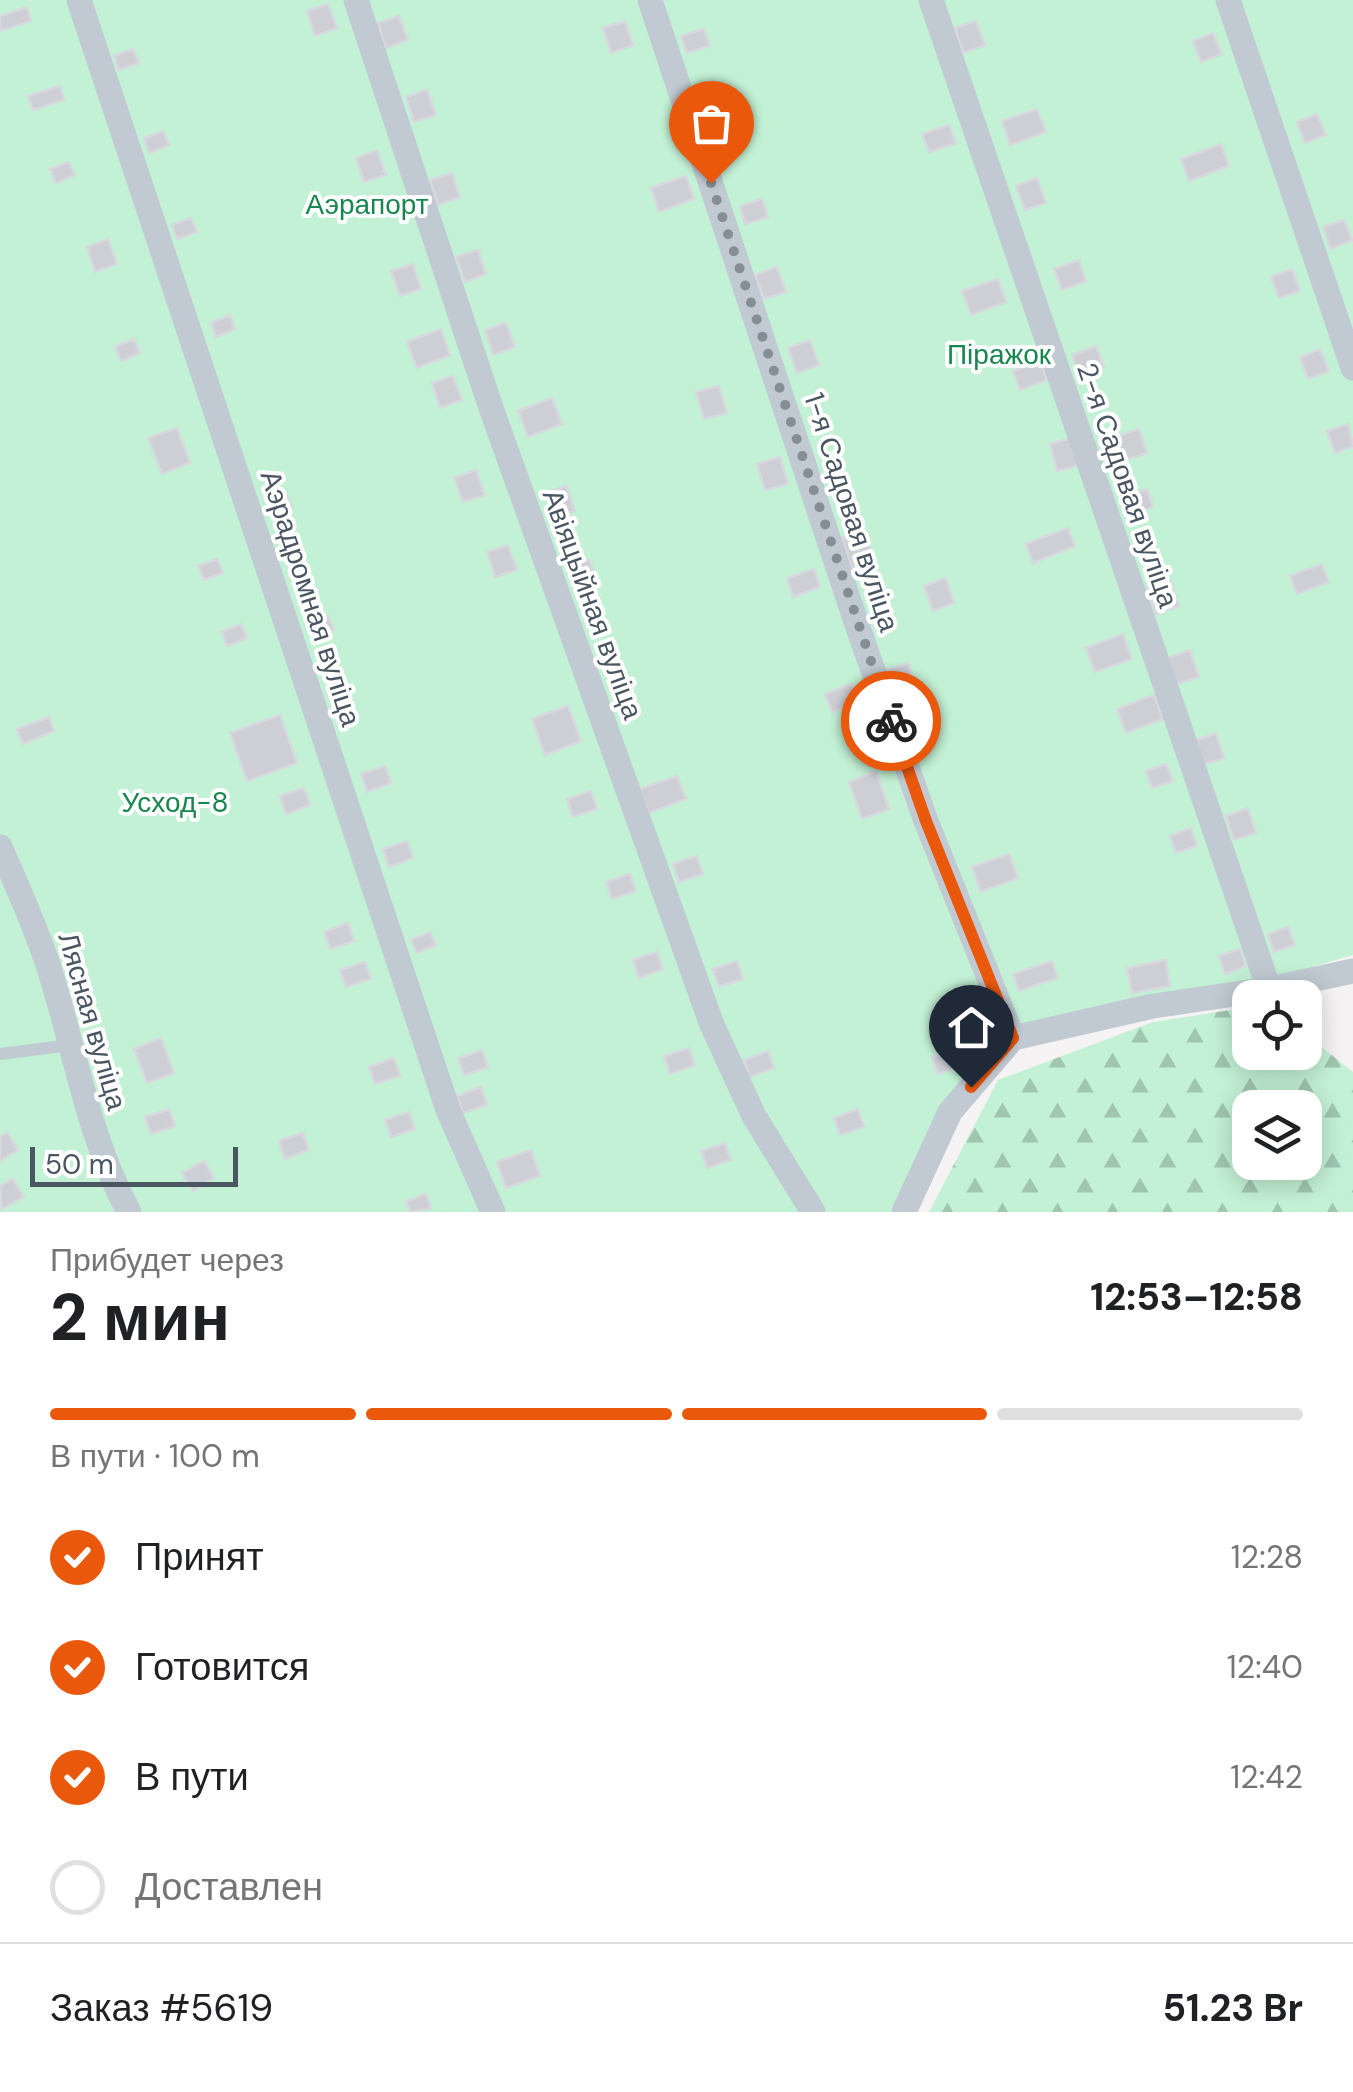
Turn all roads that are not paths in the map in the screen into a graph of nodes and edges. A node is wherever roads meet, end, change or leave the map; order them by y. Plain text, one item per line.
1 (79, 0) edge
2 (356, 0) edge
3 (650, 0) edge
4 (931, 0) edge
5 (1228, 0) edge
6 (1353, 368) edge
7 (0, 847) edge
8 (1353, 971) edge
9 (1266, 980) edge
10 (1311, 980) edge
11 (1232, 994) edge
12 (1013, 1038) junction
13 (70, 1045) junction
14 (0, 1054) edge
15 (130, 1212) edge
16 (493, 1212) edge
17 (813, 1212) edge
18 (904, 1212) edge

1 - 16 street, Аэрадромная вуліца
2 - 17 street, Авіяцыйная вуліца
3 - 12 street, 1-я Садовая вуліца
4 - 9 street, 2-я Садовая вуліца
5 - 6 street
7 - 13 street, Лясная вуліца
8 - 10 street
11 - 12 street
12 - 18 street
13 - 14 lane
13 - 15 street, Лясная вуліца

